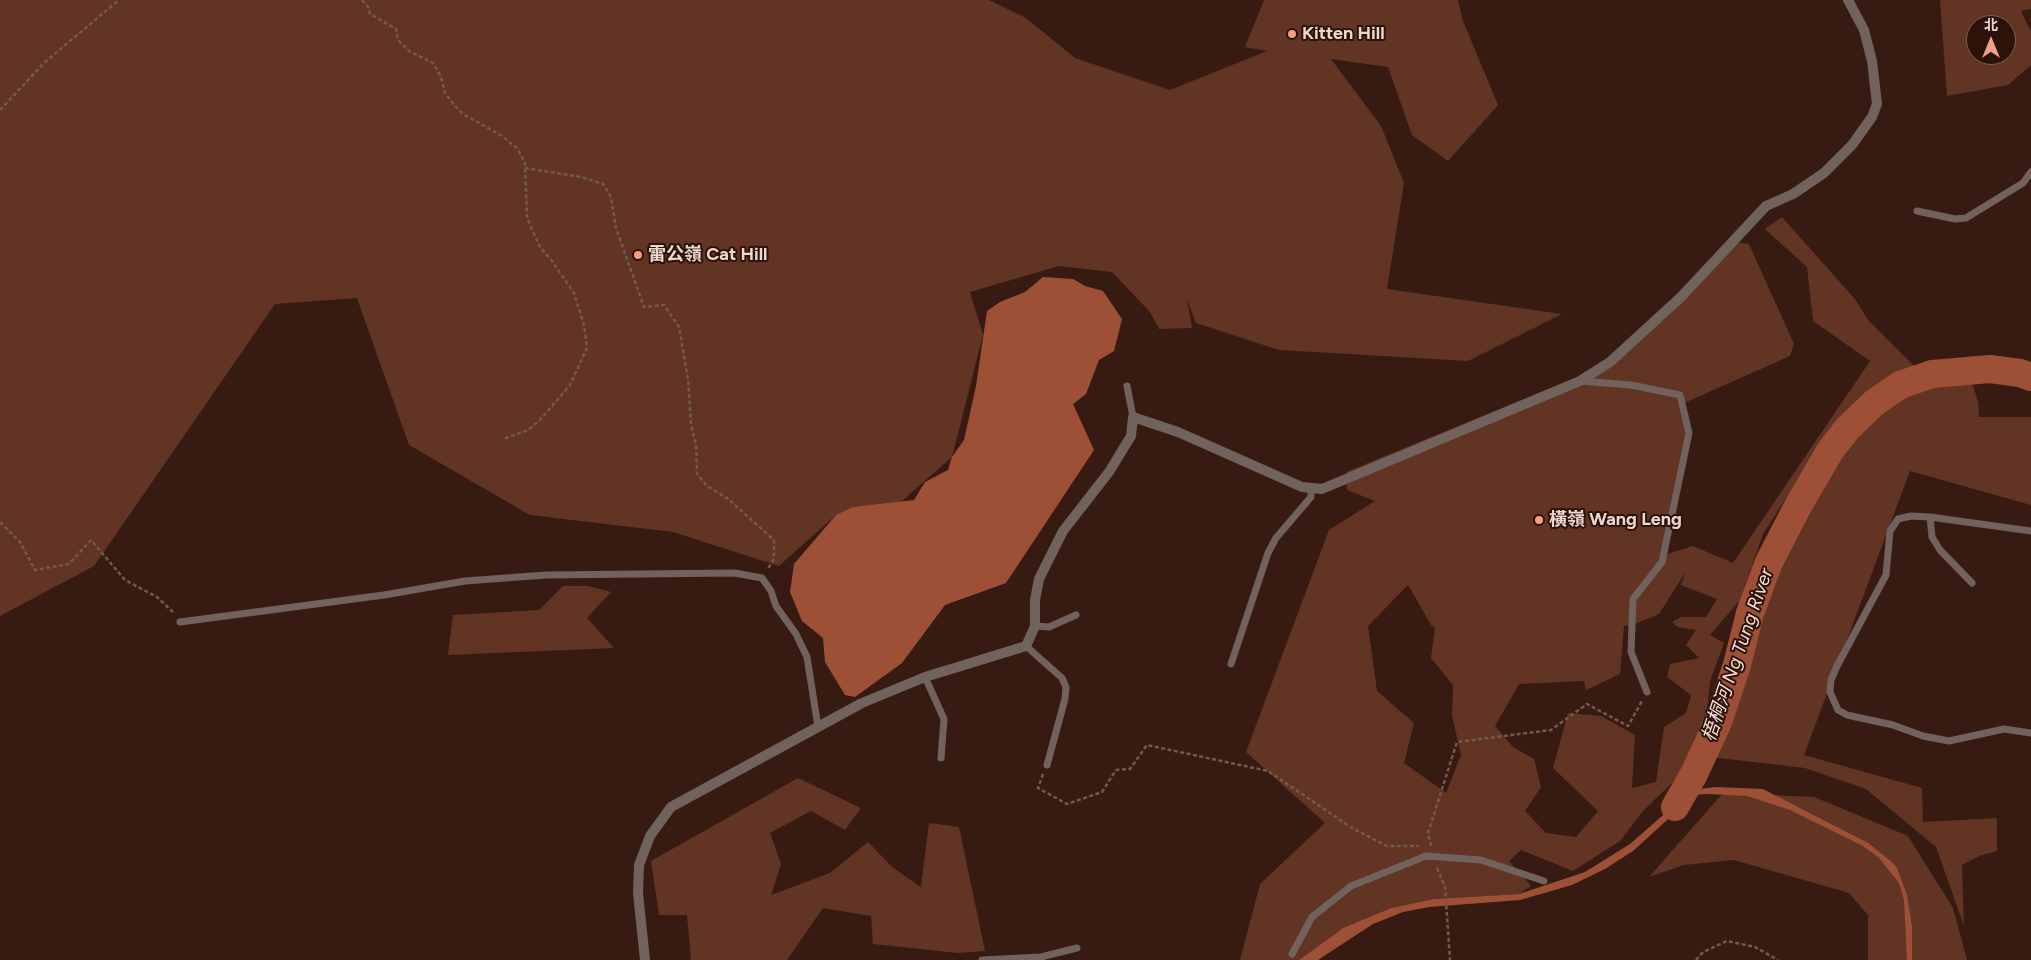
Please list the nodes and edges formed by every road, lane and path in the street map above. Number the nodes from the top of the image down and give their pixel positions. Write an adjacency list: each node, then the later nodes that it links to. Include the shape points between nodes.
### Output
1 (119, 0): 4 (path, via 50,58)
2 (362, 0): 5 (path, via 370,14 396,29 398,40 409,51 433,63 454,106 517,148)
3 (1848, 0): 8 (street, via 1864,30 1872,61 1877,104 1872,117 1852,145 1824,173 1766,206 1682,297 1610,362)
4 (0, 110)
5 (525, 168): 11 (path, via 527,218 540,247 574,293 584,324 587,348 570,385 540,420 528,430); 16 (path, via 582,177 603,184 611,197 616,228 644,307 664,305 679,327 688,379 697,474 707,486 727,498 774,540 774,559)
6 (2031, 172): 7 (lane, via 2023,183 1966,218 1955,219)
7 (1917, 211)
8 (1580, 381): 12 (street, via 1322,489); 24 (lane, via 1632,385 1680,395 1689,433 1662,562 1633,599 1632,652)
9 (1126, 386): 10 (lane)
10 (1133, 417): 12 (street, via 1178,432); 20 (street, via 1131,436 1109,472 1063,531 1039,579 1035,600)
11 (503, 439)
12 (1311, 490): 22 (lane, via 1311,497 1276,538 1268,553)
13 (1930, 517): 15 (lane); 17 (lane, via 1932,537 1940,550); 26 (lane, via 1898,519 1890,531 1886,575 1831,680 1833,701 1847,716 1949,741 2004,729)
14 (0, 522): 19 (path, via 20,542 35,570 69,564 91,540 125,580 157,597)
15 (2031, 532)
16 (762, 578): 19 (lane, via 734,573 546,575 466,581); 25 (lane, via 807,657)
17 (1972, 583)
18 (1076, 615): 20 (lane, via 1049,627)
19 (180, 622)
20 (1036, 626): 21 (street)
21 (1026, 646): 23 (street); 28 (lane, via 1062,678 1066,686)
22 (1230, 664)
23 (925, 677): 25 (street, via 862,703); 27 (lane, via 944,718)
24 (1647, 692): 28 (path, via 1628,726 1587,704 1551,730 1457,742 1428,833 1431,846 1387,846 1352,828 1268,771 1147,745 1130,769 1116,770 1102,792 1067,804 1038,788)
25 (818, 727): 33 (street, via 671,807 650,836 639,865 638,893)
26 (2031, 733)
27 (941, 758)
28 (1047, 765)
29 (1433, 856): 30 (lane, via 1481,860); 32 (lane, via 1351,886 1312,917); 35 (path, via 1445,887)
30 (1544, 881)
31 (1077, 948): 34 (lane, via 1041,957)
32 (1292, 954)
33 (645, 960)
34 (982, 960)
35 (1450, 960)
36 (1696, 960): 37 (path, via 1703,952 1727,941 1755,947)
37 (1778, 960)

